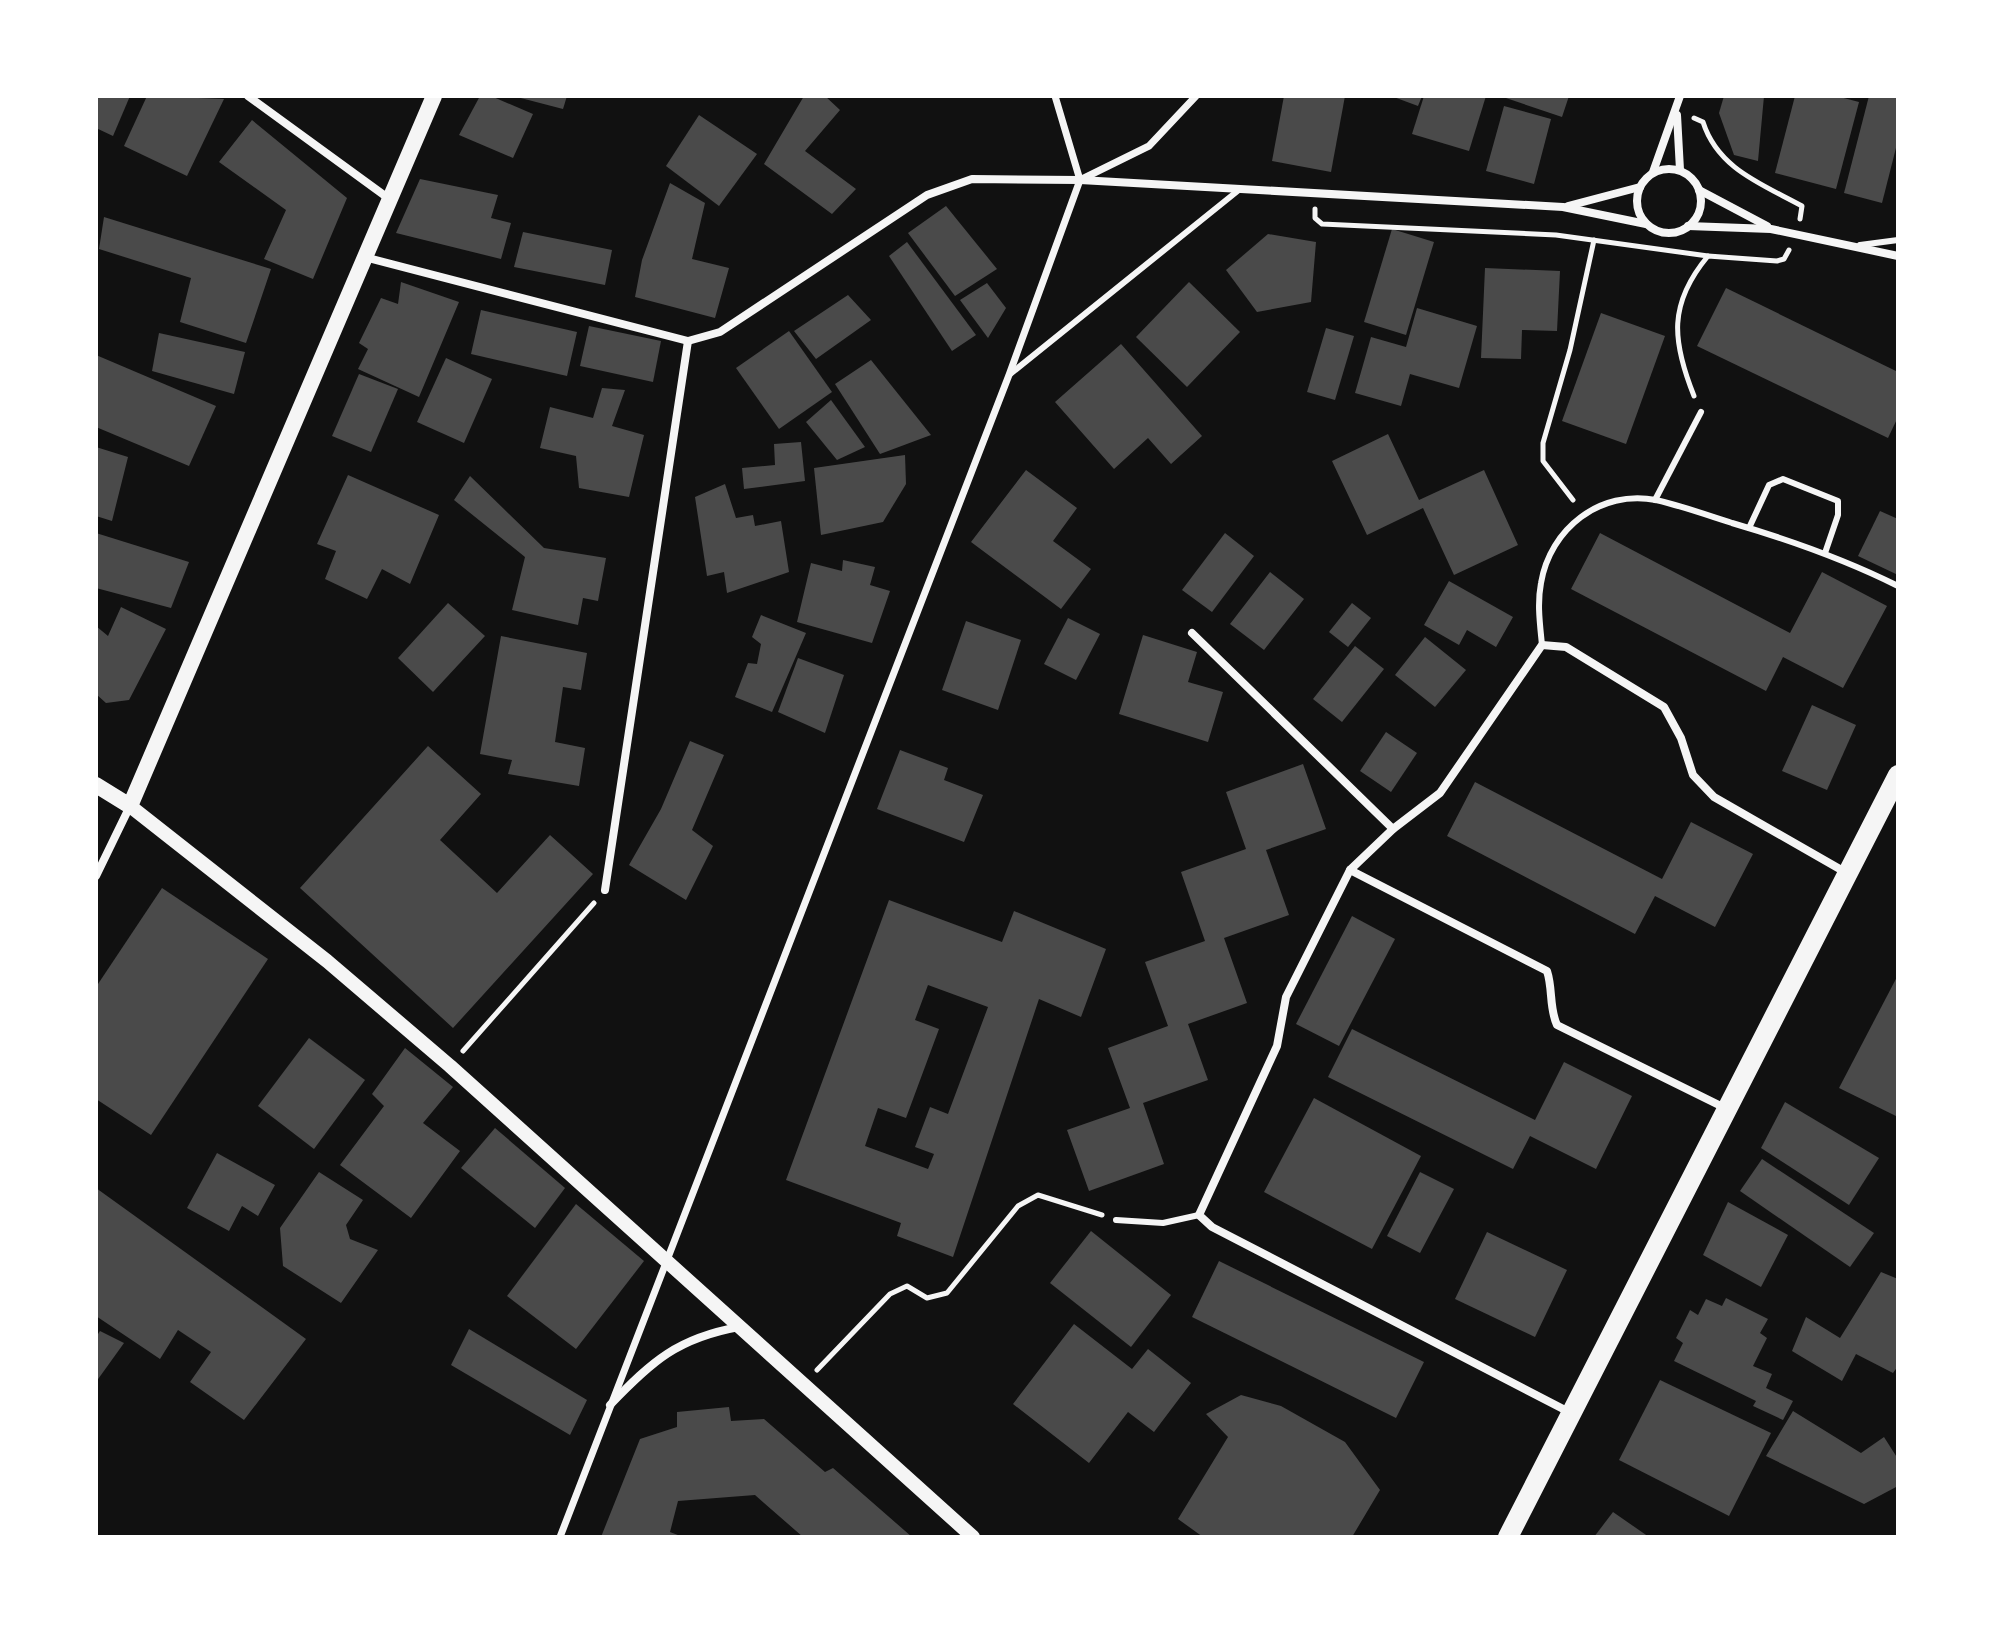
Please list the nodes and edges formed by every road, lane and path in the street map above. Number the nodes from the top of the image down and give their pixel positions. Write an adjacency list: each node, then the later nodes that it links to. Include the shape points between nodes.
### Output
1 (248, 96): 14 (street)
2 (434, 96): 14 (main road)
3 (1055, 96): 9 (street)
4 (1196, 96): 9 (street, via 1149,146)
5 (1680, 96): 6 (street)
6 (1677, 110): 7 (street); 8 (street)
7 (1680, 170): 8 (street); 12 (street)
8 (1653, 172): 10 (street)
9 (1080, 180): 11 (street); 25 (street, via 972,179 948,185 720,332); 26 (street)
10 (1640, 187): 15 (street); 16 (street, via 1637,206)
11 (1241, 188): 13 (street); 26 (lane)
12 (1699, 190): 17 (street, via 1699,210); 18 (street)
13 (1316, 192): 15 (street); 19 (path, via 1315,218 1322,224)
14 (388, 198): 24 (main road)
15 (1563, 207): 16 (street)
16 (1646, 224): 17 (street, via 1667,233)
17 (1688, 226): 18 (street)
18 (1771, 229): 21 (street)
19 (1594, 240): 22 (path); 29 (path, via 1543,443 1543,461 1552,477)
20 (1898, 240): 21 (lane)
21 (1856, 246): 23 (street)
22 (1708, 256)
23 (1898, 256)
24 (364, 257): 25 (street); 37 (main road)
25 (688, 341): 42 (street)
26 (1009, 375): 47 (street)
27 (1701, 412): 28 (lane)
28 (1655, 500): 29 (lane, via 1607,503); 30 (lane)
29 (1584, 513): 34 (lane, via 1551,552 1541,581)
30 (1749, 528): 31 (lane); 31 (lane, via 1769,485 1783,479 1838,501)
31 (1825, 553): 32 (lane)
32 (1898, 586)
33 (1192, 633): 38 (street)
34 (1542, 645): 38 (street, via 1440,793); 40 (street, via 1566,647 1664,707 1693,775 1714,797)
35 (1898, 775): 40 (main road)
36 (96, 785): 37 (main road)
37 (130, 806): 41 (street); 43 (street)
38 (1393, 829): 39 (street)
39 (1350, 870): 44 (street, via 1547,971 1557,1025); 45 (street, via 1286,997 1277,1046)
40 (1848, 874): 44 (main road)
41 (96, 876)
42 (605, 890): 43 (path)
43 (450, 1066): 47 (street)
44 (1725, 1108): 51 (main road)
45 (1199, 1215): 46 (lane, via 1163,1223); 51 (street, via 1212,1227)
46 (1116, 1220): 49 (path, via 1038,1195 1018,1206 947,1293 927,1298 907,1286 890,1294)
47 (665, 1263): 48 (street); 50 (street)
48 (739, 1327): 50 (street, via 685,1341 662,1355); 53 (street)
49 (813, 1374)
50 (610, 1405): 52 (street)
51 (1569, 1412): 54 (main road)
52 (560, 1537)
53 (973, 1537)
54 (1508, 1537)

